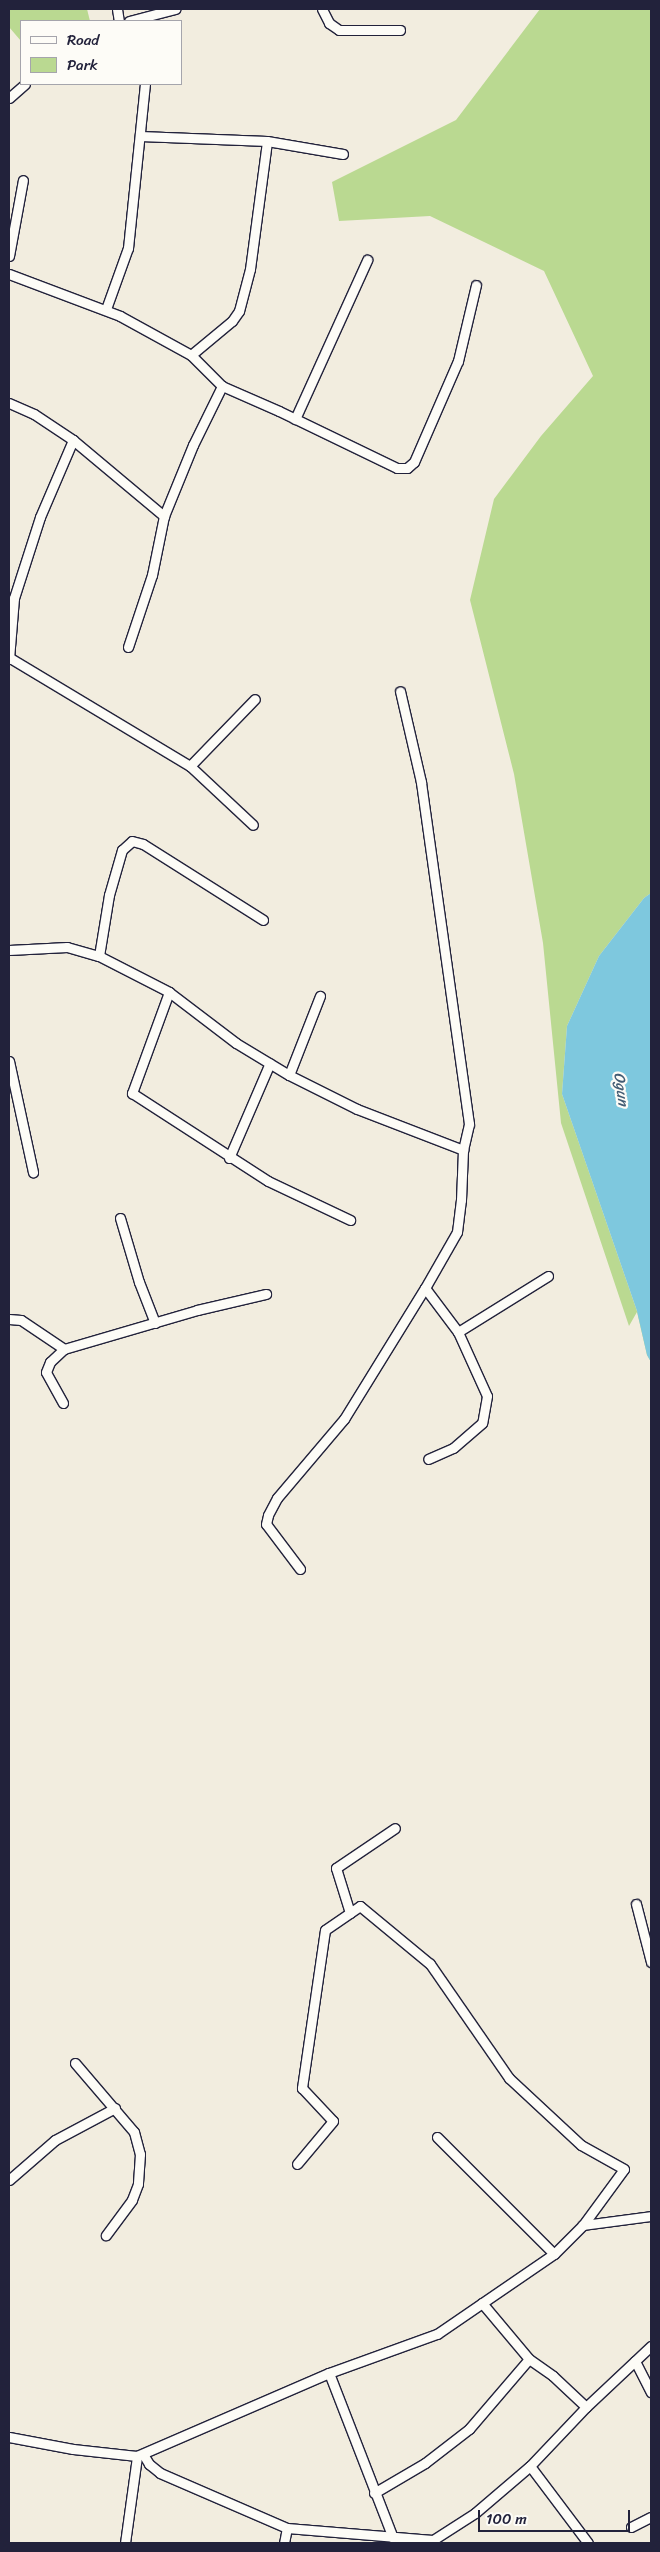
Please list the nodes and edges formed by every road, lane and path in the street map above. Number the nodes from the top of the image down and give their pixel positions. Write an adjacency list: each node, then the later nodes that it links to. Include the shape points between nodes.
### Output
1 (175, 9): 3 (street)
2 (322, 9): 4 (street, via 329,23 339,30)
3 (134, 20)
4 (400, 30)
5 (23, 85): 7 (street)
6 (145, 85): 8 (street)
7 (9, 98)
8 (140, 136): 9 (street); 16 (street, via 126,257)
9 (267, 141): 10 (street); 17 (street, via 250,269 239,311 232,321)
10 (343, 154)
11 (23, 180): 12 (street)
12 (9, 256)
13 (367, 260): 20 (street)
14 (9, 274): 16 (street)
15 (476, 286): 20 (street, via 458,361 414,462 407,468 397,468)
16 (106, 310): 17 (street)
17 (191, 355): 18 (street)
18 (222, 386): 20 (street); 22 (street)
19 (9, 403): 21 (street, via 34,414)
20 (295, 420)
21 (73, 440): 22 (street); 23 (street)
22 (164, 516): 24 (street, via 152,575)
23 (11, 598): 25 (street)
24 (128, 647)
25 (9, 658): 28 (street)
26 (400, 690): 38 (street, via 421,782 469,1124)
27 (255, 699): 28 (street)
28 (190, 766): 29 (street)
29 (253, 825)
30 (263, 920): 32 (street, via 143,844 132,841 122,850 109,895)
31 (9, 950): 32 (street, via 56,947)
32 (99, 956): 33 (street)
33 (169, 992): 36 (street, via 236,1043); 39 (street, via 132,1093)
34 (320, 996): 37 (street)
35 (9, 1061): 40 (street)
36 (270, 1063): 37 (street); 39 (street)
37 (290, 1075): 38 (street, via 357,1109)
38 (464, 1150): 44 (street, via 457,1232)
39 (229, 1158): 42 (street, via 268,1181)
40 (33, 1172)
41 (120, 1218): 47 (street)
42 (350, 1220)
43 (548, 1276): 48 (street)
44 (425, 1288): 48 (street); 52 (street, via 344,1419 277,1498 268,1515 266,1524)
45 (266, 1294): 47 (street)
46 (9, 1319): 49 (street, via 21,1320)
47 (155, 1323): 49 (street)
48 (458, 1332): 51 (street, via 487,1396 486,1408 482,1423 453,1448)
49 (64, 1349): 50 (street, via 46,1368)
50 (63, 1403)
51 (428, 1459)
52 (300, 1569)
53 (394, 1828): 55 (street, via 336,1868)
54 (636, 1904): 56 (street)
55 (350, 1913): 60 (street, via 326,1930 302,2088 333,2121); 63 (street, via 360,1906 430,1964 509,2078 581,2145 624,2169)
56 (651, 1962)
57 (75, 2063): 58 (street)
58 (115, 2108): 61 (street, via 55,2140); 64 (street, via 134,2132 141,2167 132,2200)
59 (437, 2137): 65 (street)
60 (297, 2164)
61 (9, 2180)
62 (651, 2216): 63 (street)
63 (583, 2225): 65 (street)
64 (106, 2235)
65 (554, 2254): 66 (street)
66 (482, 2303): 68 (street); 70 (street, via 437,2334)
67 (651, 2346): 69 (street)
68 (529, 2359): 72 (street); 76 (street, via 469,2429 425,2463)
69 (635, 2361): 71 (street); 72 (street)
70 (329, 2373): 74 (street); 76 (street)
71 (651, 2392)
72 (586, 2407): 75 (street)
73 (9, 2437): 74 (street, via 73,2449)
74 (140, 2455): 79 (street, via 160,2473); 82 (street)
75 (530, 2466): 81 (street, via 475,2513); 84 (street)
76 (374, 2493): 80 (street)
77 (651, 2517): 78 (street)
78 (631, 2527)
79 (287, 2528): 80 (street); 83 (street)
80 (393, 2538): 81 (street)
81 (434, 2542)
82 (125, 2543)
83 (284, 2543)
84 (588, 2543)

